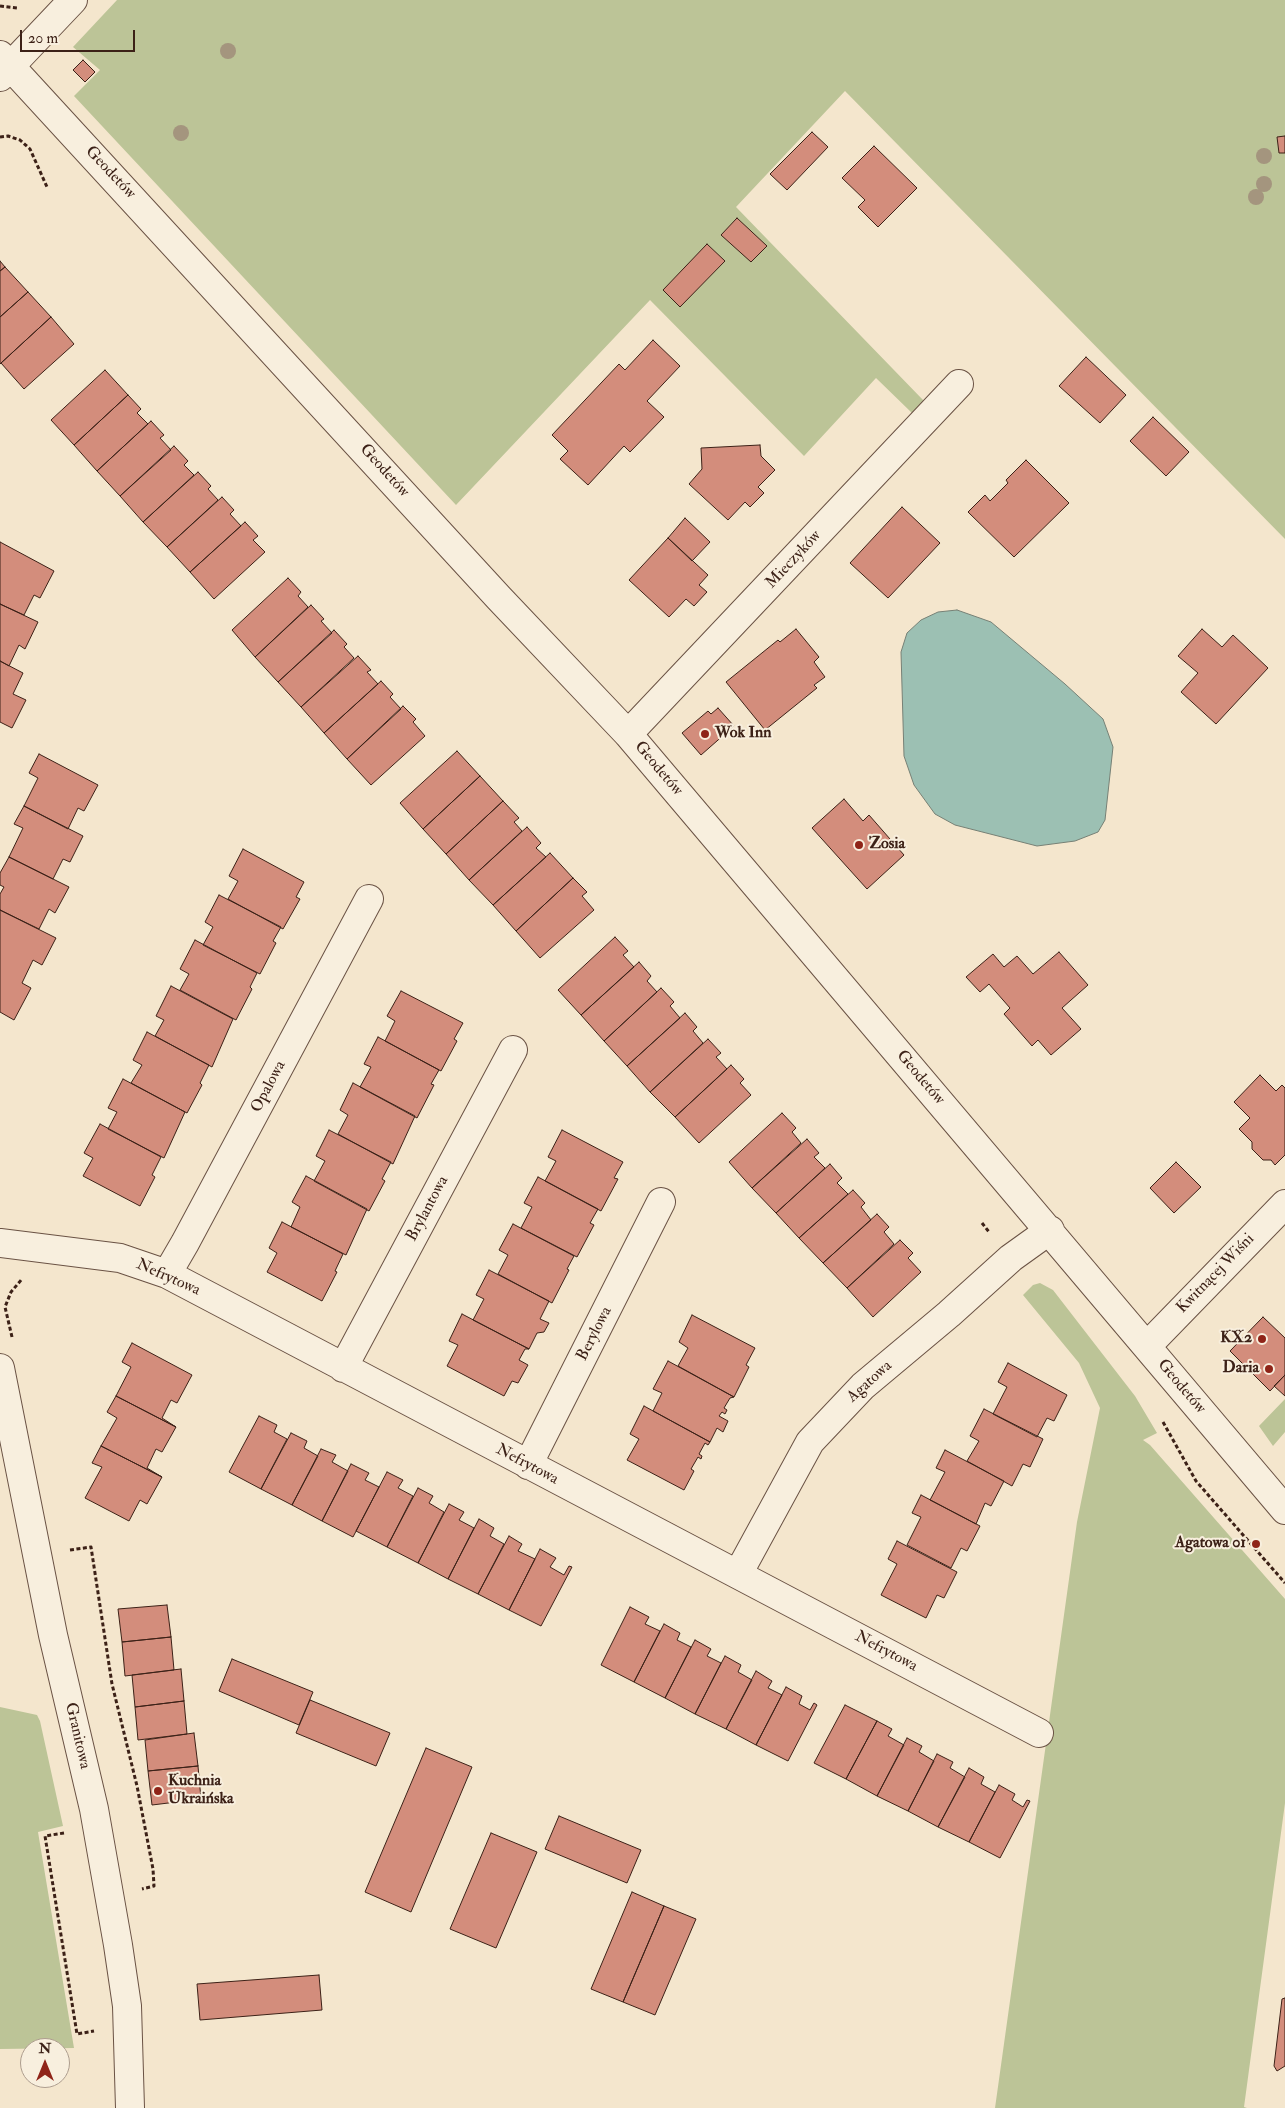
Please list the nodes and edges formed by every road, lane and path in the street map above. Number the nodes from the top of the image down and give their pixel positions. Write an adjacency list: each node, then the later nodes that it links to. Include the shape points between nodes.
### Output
1 (73, 0): 2 (street)
2 (4, 66): 6 (street, Geodetów)
3 (0, 137): 4 (path, via 20,140 30,149)
4 (47, 187)
5 (959, 384): 6 (street, Mieczyków)
6 (628, 734): 11 (street, Geodetów)
7 (368, 899): 13 (street, Opalowa)
8 (513, 1050): 17 (street, Brylantowa)
9 (661, 1202): 19 (street, Berylowa)
10 (1285, 1204): 15 (street, Kwitnącej Wiśni)
11 (1050, 1230): 15 (street, Geodetów); 22 (street, Agatowa, via 1011,1258 863,1386 810,1442)
12 (0, 1243): 13 (street, Nefrytowa, via 120,1258)
13 (167, 1274): 17 (street, Nefrytowa)
14 (30, 1276): 16 (path, via 10,1292 5,1307)
15 (1147, 1346): 20 (street, Geodetów)
16 (7, 1357): 28 (street, Granitowa, via 53,1635 94,1809 118,1945 127,2006)
17 (343, 1368): 19 (street, Nefrytowa)
18 (1159, 1415): 23 (path, via 1196,1481)
19 (528, 1465): 22 (street, Nefrytowa)
20 (1285, 1510)
21 (67, 1550): 26 (path, via 91,1547 112,1684 153,1869 154,1886)
22 (738, 1574): 24 (street, Nefrytowa)
23 (1285, 1583)
24 (1039, 1733)
25 (70, 1831): 27 (path, via 46,1836 77,2034)
26 (133, 1890)
27 (95, 2031)
28 (130, 2108)

